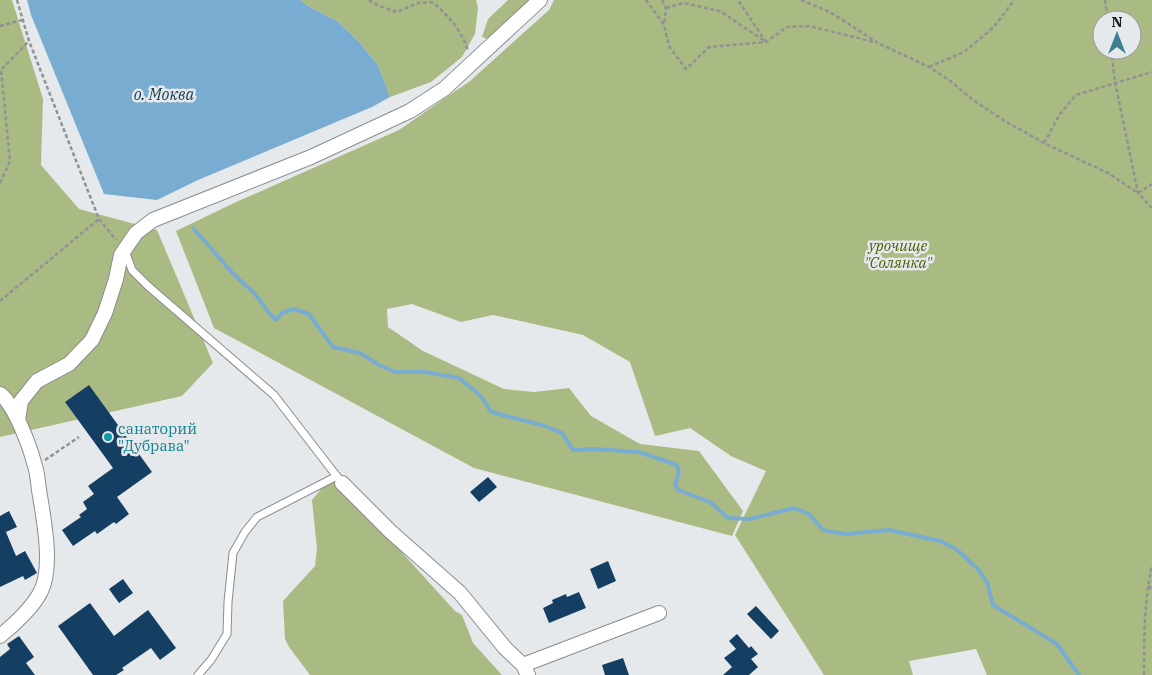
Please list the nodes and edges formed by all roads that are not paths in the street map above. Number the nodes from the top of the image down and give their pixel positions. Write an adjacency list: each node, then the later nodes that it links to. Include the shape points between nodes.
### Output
1 (540, 0): 2 (street, via 444,89 410,111 311,157 153,220 136,233)
2 (124, 251): 4 (street, via 105,313 92,340 69,364 37,381 21,401); 5 (lane, via 132,270 148,286 274,395)
3 (0, 394): 4 (street)
4 (18, 420): 7 (street, via 35,466 45,532 46,574 41,591 26,612)
5 (340, 479): 8 (street, via 392,532 460,593); 9 (lane, via 257,517 245,532 233,553 227,634)
6 (659, 613): 8 (street)
7 (0, 636)
8 (525, 670)
9 (198, 675)

